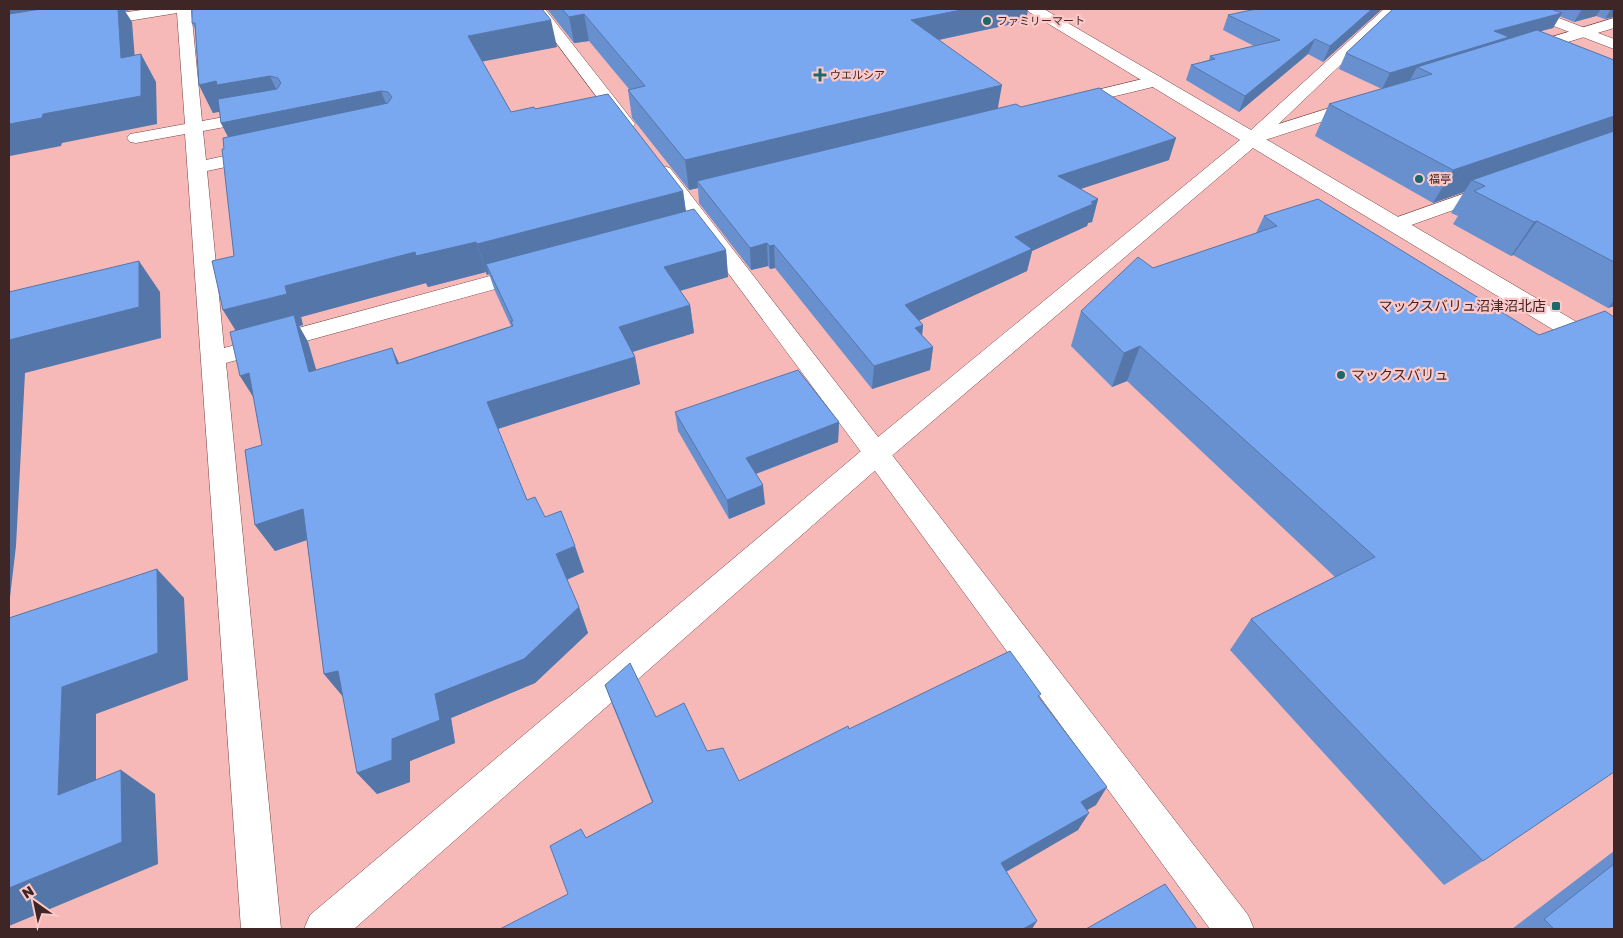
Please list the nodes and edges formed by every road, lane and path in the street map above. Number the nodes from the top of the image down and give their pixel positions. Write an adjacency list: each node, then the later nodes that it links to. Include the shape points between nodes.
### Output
1 (176, 9): 8 (street)
2 (184, 9): 16 (street)
3 (538, 9): 28 (street, via 644,147 692,196 693,228)
4 (1034, 9): 12 (street)
5 (1392, 9): 18 (street)
6 (1522, 9): 9 (street)
7 (1614, 23): 9 (street)
8 (78, 24)
9 (1583, 32): 10 (street); 11 (street)
10 (1614, 44)
11 (1510, 55)
12 (1156, 81): 14 (street); 18 (street)
13 (1380, 96): 18 (street)
14 (1049, 107)
15 (274, 112): 16 (street)
16 (193, 129): 17 (street); 20 (street)
17 (136, 138)
18 (1253, 138): 22 (street); 28 (street)
19 (275, 151): 20 (street)
20 (196, 168): 27 (street)
21 (1514, 182): 22 (street)
22 (1396, 224): 25 (street)
23 (549, 267): 27 (street)
24 (1598, 321): 25 (street)
25 (1575, 331): 26 (street)
26 (1614, 355)
27 (212, 359): 29 (street)
28 (877, 453): 30 (street); 31 (street)
29 (261, 929)
30 (324, 929)
31 (1234, 929)

